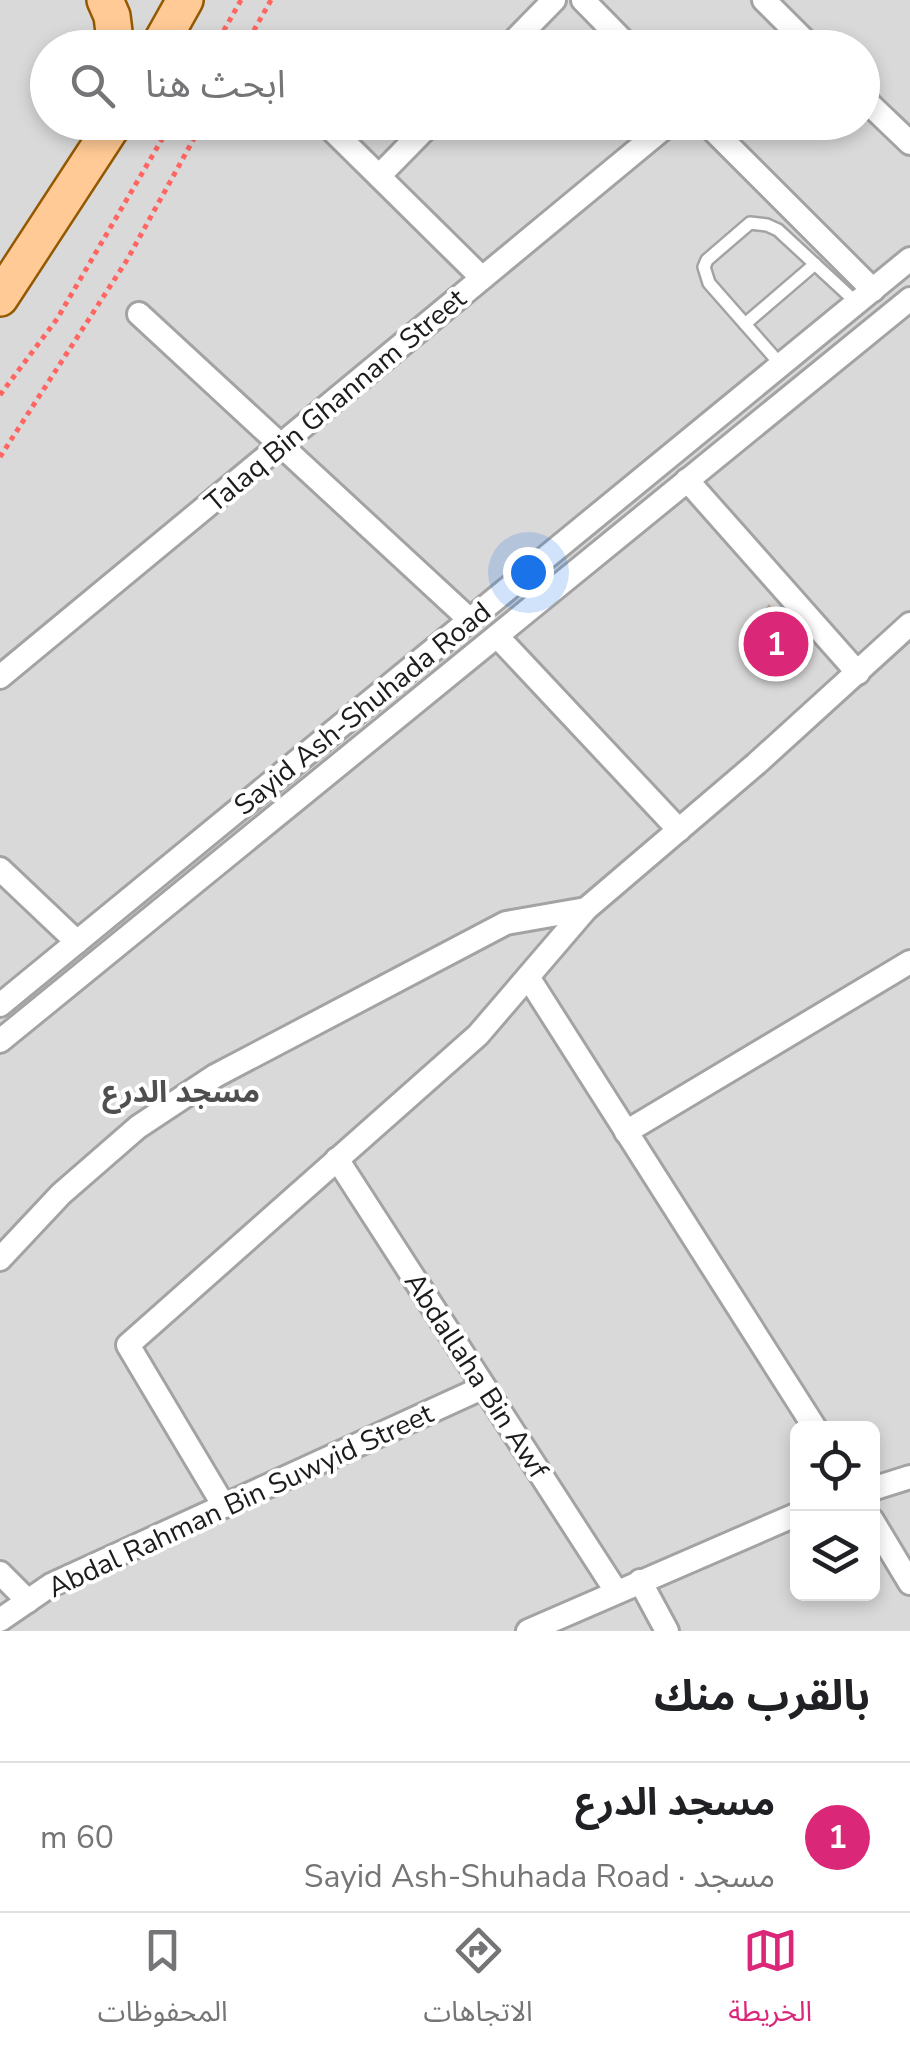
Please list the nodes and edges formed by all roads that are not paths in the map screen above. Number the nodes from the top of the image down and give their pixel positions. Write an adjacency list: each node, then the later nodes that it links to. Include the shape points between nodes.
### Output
1 (105, 0): 6 (main road)
2 (185, 0): 7 (main road)
3 (554, 0): 8 (street)
4 (583, 0): 9 (street)
5 (764, 0): 10 (street)
6 (114, 30)
7 (168, 30)
8 (525, 30)
9 (612, 30)
10 (794, 30)
11 (880, 114): 18 (street)
12 (88, 140): 20 (main road)
13 (104, 140): 20 (main road)
14 (342, 140): 19 (street)
15 (414, 140): 19 (street)
16 (649, 140): 23 (street, Talaq Bin Ghannam Street)
17 (722, 140): 24 (street)
18 (910, 143)
19 (379, 176): 23 (street)
20 (38, 244): 25 (main road)
21 (910, 259): 24 (street, Sayid Ash-Shuhada Road)
22 (815, 264): 24 (lane); 28 (lane); 28 (lane, via 778,230 750,223 704,267 708,283)
23 (482, 278): 30 (street, Talaq Bin Ghannam Street)
24 (865, 296): 29 (street, Sayid Ash-Shuhada Road)
25 (0, 298)
26 (910, 299): 31 (street, Sayid Ash-Shuhada Road)
27 (139, 314): 30 (street)
28 (745, 324): 29 (lane)
29 (781, 365): 32 (street, Sayid Ash-Shuhada Road)
30 (280, 445): 32 (street); 36 (street, Talaq Bin Ghannam Street)
31 (687, 480): 34 (street, Sayid Ash-Shuhada Road); 35 (street)
32 (470, 620): 40 (street, Sayid Ash-Shuhada Road)
33 (910, 624): 35 (street)
34 (497, 636): 37 (street); 44 (street, Sayid Ash-Shuhada Road)
35 (858, 673): 37 (street)
36 (0, 676)
37 (679, 830): 39 (street)
38 (0, 869): 40 (street)
39 (586, 909): 42 (street); 47 (street, via 506,922 215,1076 138,1127)
40 (77, 942): 43 (street, Sayid Ash-Shuhada Road)
41 (910, 962): 45 (street)
42 (528, 977): 45 (street); 46 (street, via 478,1035)
43 (0, 1005)
44 (0, 1041)
45 (626, 1132): 49 (street)
46 (337, 1160): 48 (street, Abdallaha Bin Awf); 52 (street, via 128,1346)
47 (0, 1260)
48 (484, 1386): 52 (street, Abdal Rahman Bin Suwyid Street); 58 (street, Abdallaha Bin Awf)
49 (811, 1421)
50 (910, 1477): 51 (street)
51 (880, 1486)
52 (224, 1506): 59 (street, Abdal Rahman Bin Suwyid Street)
53 (790, 1517): 56 (street)
54 (880, 1533): 57 (street)
55 (0, 1573): 59 (street)
56 (640, 1581): 58 (street); 62 (street)
57 (910, 1583)
58 (616, 1591): 61 (street)
59 (28, 1601): 60 (street, Abdal Rahman Bin Suwyid Street)
60 (0, 1620)
61 (528, 1631)
62 (667, 1631)

